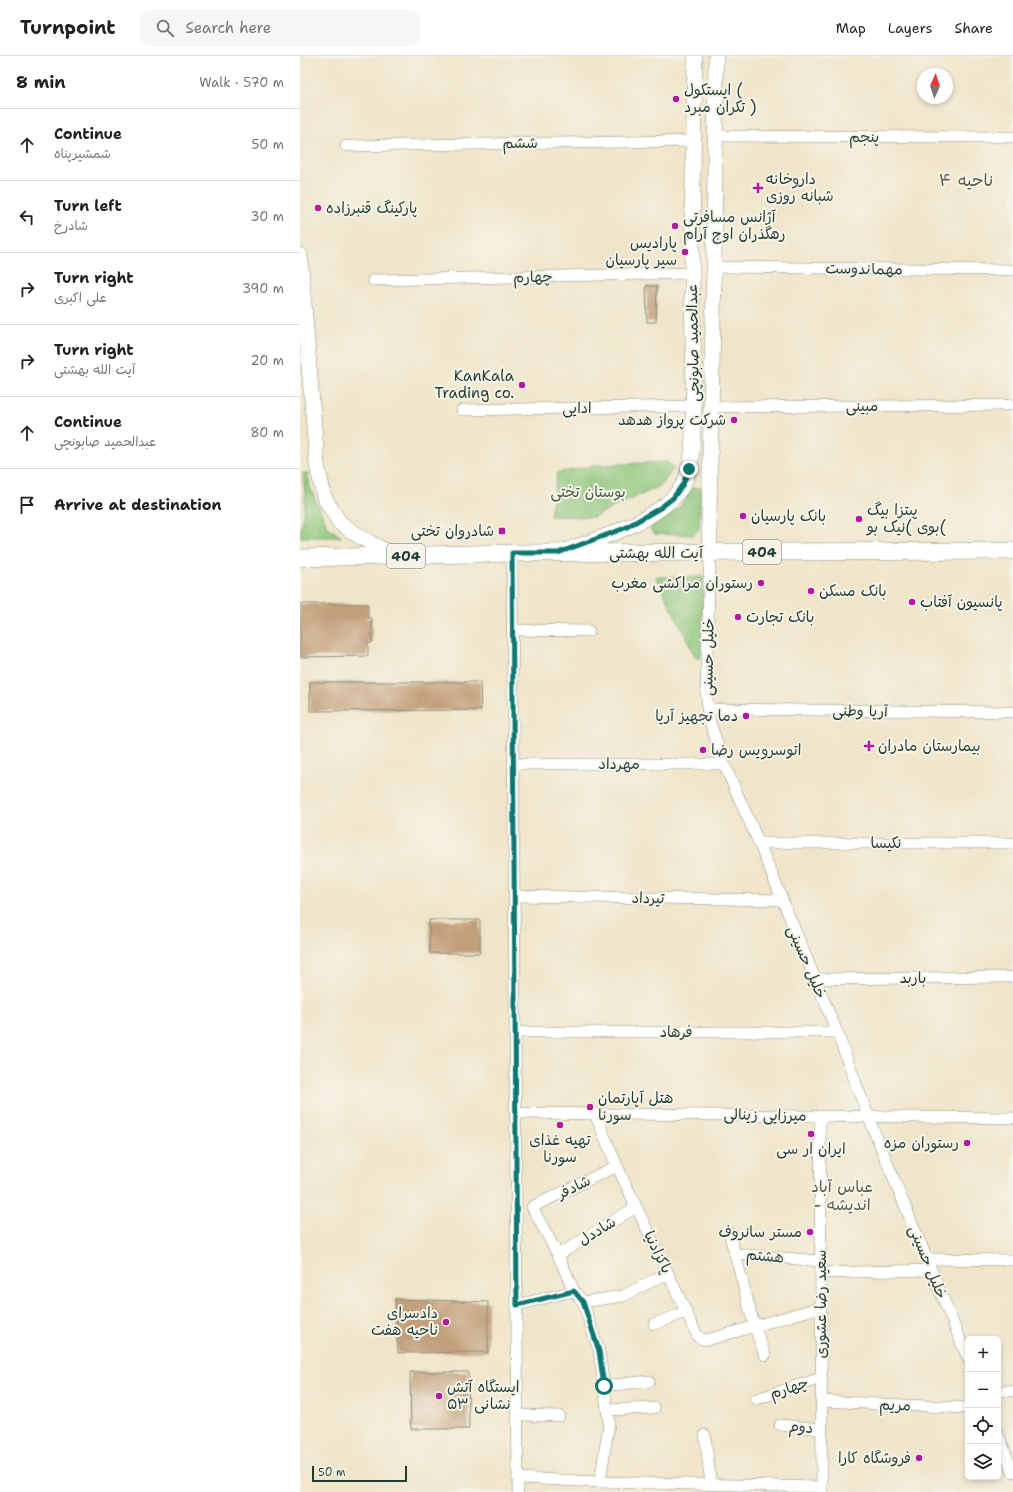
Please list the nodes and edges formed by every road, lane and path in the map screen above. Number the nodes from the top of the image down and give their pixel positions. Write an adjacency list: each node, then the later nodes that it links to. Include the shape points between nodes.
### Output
1 (695, 56): 5 (main road, عبدالحمید صابونچی)
2 (716, 56): 3 (main road, عبدالحمید صابونچی)
3 (715, 136): 4 (street, پنجم); 8 (main road, عبدالحمید صابونچی)
4 (1013, 137)
5 (694, 141): 6 (street, ششم); 10 (main road, عبدالحمید صابونچی)
6 (346, 146)
7 (300, 254): 20 (main road, via 317,464 324,497 340,523)
8 (714, 267): 9 (street, مهماندوست); 14 (main road, عبدالحمید صابونچی)
9 (1013, 270)
10 (692, 273): 11 (street, چهارم); 13 (main road, عبدالحمید صابونچی)
11 (374, 280)
12 (1013, 405): 14 (street, مبینی)
13 (693, 406): 14 (main road); 15 (street, ادایی); 19 (main road, عبدالحمید صابونچی, via 689,469 673,498 636,522)
14 (711, 407): 17 (main road, عبدالحمید صابونچی)
15 (462, 410)
16 (1013, 551): 17 (main road, آیت الله بهشتی / 404)
17 (710, 552): 19 (main road, آیت الله بهشتی / 404); 24 (street, خلیل حسینی)
18 (512, 553): 19 (main road, آیت الله بهشتی / 404); 20 (main road, آیت الله بهشتی / 404); 22 (street)
19 (558, 553)
20 (396, 557): 21 (main road, آیت الله بهشتی / 404)
21 (300, 558)
22 (512, 630): 23 (street); 26 (street)
23 (588, 631)
24 (707, 709): 25 (street, آریا وطنی); 27 (street, خلیل حسینی)
25 (1013, 712)
26 (513, 764): 27 (street, مهرداد); 30 (street)
27 (724, 764): 28 (street, خلیل حسینی)
28 (759, 843): 29 (street, نکیسا); 31 (street, خلیل حسینی)
29 (1013, 844)
30 (514, 896): 31 (street, تیرداد); 34 (street)
31 (781, 900): 33 (street, خلیل حسینی)
32 (1013, 977): 33 (street, باربد)
33 (814, 979): 35 (street, خلیل حسینی)
34 (515, 1032): 35 (street, فرهاد); 36 (street)
35 (837, 1032): 39 (street, خلیل حسینی)
36 (516, 1113): 37 (street, میرزایی زینالی); 54 (street)
37 (595, 1114): 38 (street, میرزایی زینالی); 41 (street, پاکزادنیا)
38 (820, 1116): 39 (street, میرزایی زینالی); 48 (street, سعید رضا عشوری)
39 (868, 1116): 40 (street, میرزایی زینالی); 46 (street, خلیل حسینی)
40 (1013, 1118)
41 (617, 1166): 42 (street, پاکزادنیا); 44 (street, شادفر, via 532,1207)
42 (636, 1207): 44 (street, شاددل); 50 (street, پاکزادنیا)
43 (728, 1233): 45 (street)
44 (558, 1254): 52 (street)
45 (735, 1254): 48 (street, هشتم); 58 (street, هشتم)
46 (926, 1259): 47 (street); 49 (street, خلیل حسینی)
47 (1013, 1260)
48 (821, 1261): 51 (street, سعید رضا عشوری)
49 (931, 1270): 51 (street); 59 (street, خلیل حسینی)
50 (668, 1273): 53 (street, via 623,1296); 56 (street, پاکزادنیا)
51 (821, 1273): 55 (street, سعید رضا عشوری)
52 (574, 1291): 53 (street); 54 (street)
53 (583, 1302): 63 (street, via 599,1351)
54 (517, 1305): 71 (street)
55 (821, 1307): 58 (street); 61 (street, سعید رضا عشوری)
56 (686, 1312): 57 (street); 58 (street, پاکزادنیا, via 698,1337 706,1340)
57 (654, 1324)
58 (754, 1325): 60 (street, هشتم)
59 (965, 1352)
60 (765, 1356)
61 (821, 1378): 66 (street, چهارم); 67 (street, سعید رضا عشوری)
62 (649, 1381): 63 (street)
63 (604, 1386): 70 (street)
64 (1001, 1391): 65 (street)
65 (1013, 1391)
66 (757, 1399)
67 (822, 1401): 69 (street, مریم); 74 (street, سعید رضا عشوری)
68 (654, 1408): 70 (street)
69 (965, 1408)
70 (607, 1410): 79 (street, via 609,1423)
71 (517, 1415): 72 (street); 78 (street)
72 (559, 1416)
73 (780, 1425): 74 (street, دوم)
74 (822, 1429): 81 (street, سعید رضا عشوری)
75 (705, 1435): 80 (street)
76 (1001, 1442): 77 (street)
77 (1013, 1472)
78 (518, 1478): 79 (street); 82 (street)
79 (600, 1482): 80 (street)
80 (711, 1485): 81 (street)
81 (822, 1489)
82 (518, 1492)

